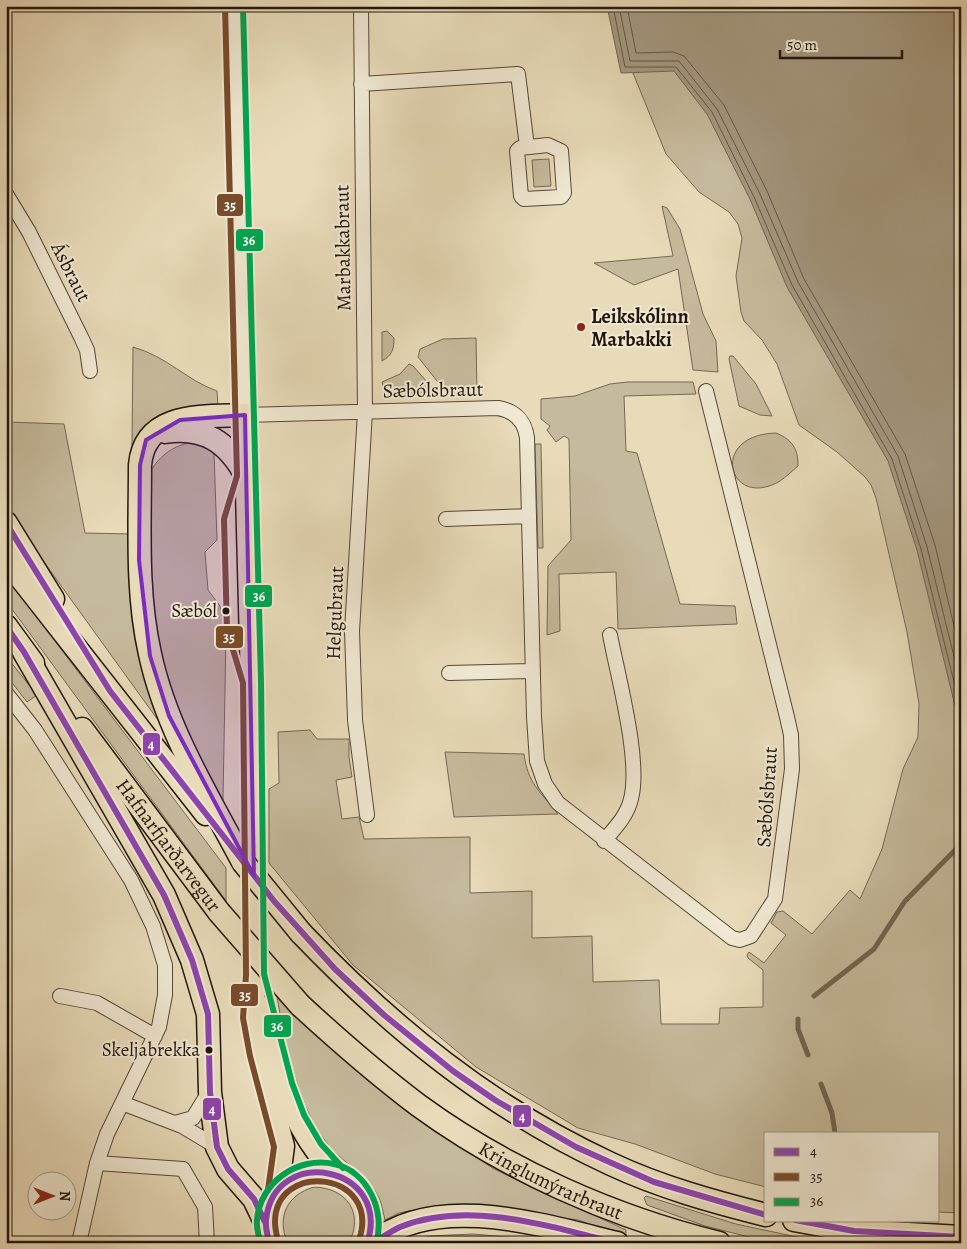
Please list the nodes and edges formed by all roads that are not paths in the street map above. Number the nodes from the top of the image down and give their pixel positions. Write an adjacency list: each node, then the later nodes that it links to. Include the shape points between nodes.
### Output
1 (234, 6): 9 (street)
2 (361, 6): 3 (street, Marbakkabraut)
3 (361, 84): 4 (street, via 518,74); 8 (street, Marbakkabraut)
4 (527, 147): 4 (street, via 517,151 521,196 524,199 561,197 564,186 561,152 548,145)
5 (6, 194): 6 (street, Ásbraut, via 29,232 81,337)
6 (90, 371)
7 (706, 391): 25 (street, Sæbólsbraut, via 791,735 791,778 775,899 751,936 736,940)
8 (365, 412): 9 (street, Sæbólsbraut); 12 (street, Sæbólsbraut, via 498,408 511,412 521,420 527,432); 23 (street, Helgubraut, via 352,631 355,720)
9 (245, 414): 10 (main road, via 180,420); 11 (main road)
10 (152, 434): 11 (main road, via 187,432 220,442 236,456); 24 (main road, via 141,451 140,465 139,560 144,625 159,688 182,747)
11 (246, 477): 26 (main road)
12 (529, 516): 13 (street); 19 (street, Sæbólsbraut)
13 (446, 519)
14 (6, 523): 21 (main road)
15 (6, 559): 21 (main road)
16 (6, 626): 18 (main road, Hafnarfjarðarvegur)
17 (610, 635): 25 (street, via 633,757 633,790 623,818)
18 (24, 652): 29 (main road, via 164,895 192,960 208,1014); 31 (main road, Hafnarfjarðarvegur, bridge, via 219,912 300,1005)
19 (533, 670): 20 (street); 25 (street, Sæbólsbraut, via 537,755 545,784 566,812)
20 (449, 673)
21 (110, 691): 24 (main road)
22 (6, 693): 28 (street, via 35,730 94,819 131,880 153,926 165,965 165,995)
23 (367, 815)
24 (226, 834): 37 (main road, Kringlumýrarbraut, bridge, via 243,862 301,933 384,1015 453,1071 495,1100 576,1147 654,1182)
25 (604, 840)
26 (255, 975): 35 (main road, via 284,1086 296,1119 314,1149); 36 (main road, via 252,1017 258,1054 283,1146)
27 (60, 996): 28 (street, via 97,1003)
28 (155, 1036): 30 (street)
29 (210, 1092): 32 (street, via 193,1118); 33 (main road)
30 (122, 1104): 32 (street); 34 (street)
31 (419, 1106): 46 (main road, Kringlumýrarbraut, via 490,1151 576,1194 643,1221)
32 (175, 1123): 33 (street)
33 (217, 1147): 39 (main road, via 228,1169 254,1199)
34 (97, 1163): 41 (street); 42 (street, via 183,1169 205,1207)
35 (336, 1174): 36 (main road, via 308,1172 290,1178); 43 (main road, via 353,1184 366,1201 371,1221)
36 (276, 1191): 39 (main road, via 267,1209)
37 (764, 1214)
38 (805, 1222): 40 (main road, via 854,1231)
39 (267, 1232)
40 (961, 1237)
41 (79, 1243)
42 (207, 1243)
43 (368, 1243)
44 (374, 1243): 45 (main road, via 405,1225 456,1216 503,1219)
45 (617, 1243)
46 (719, 1243)

